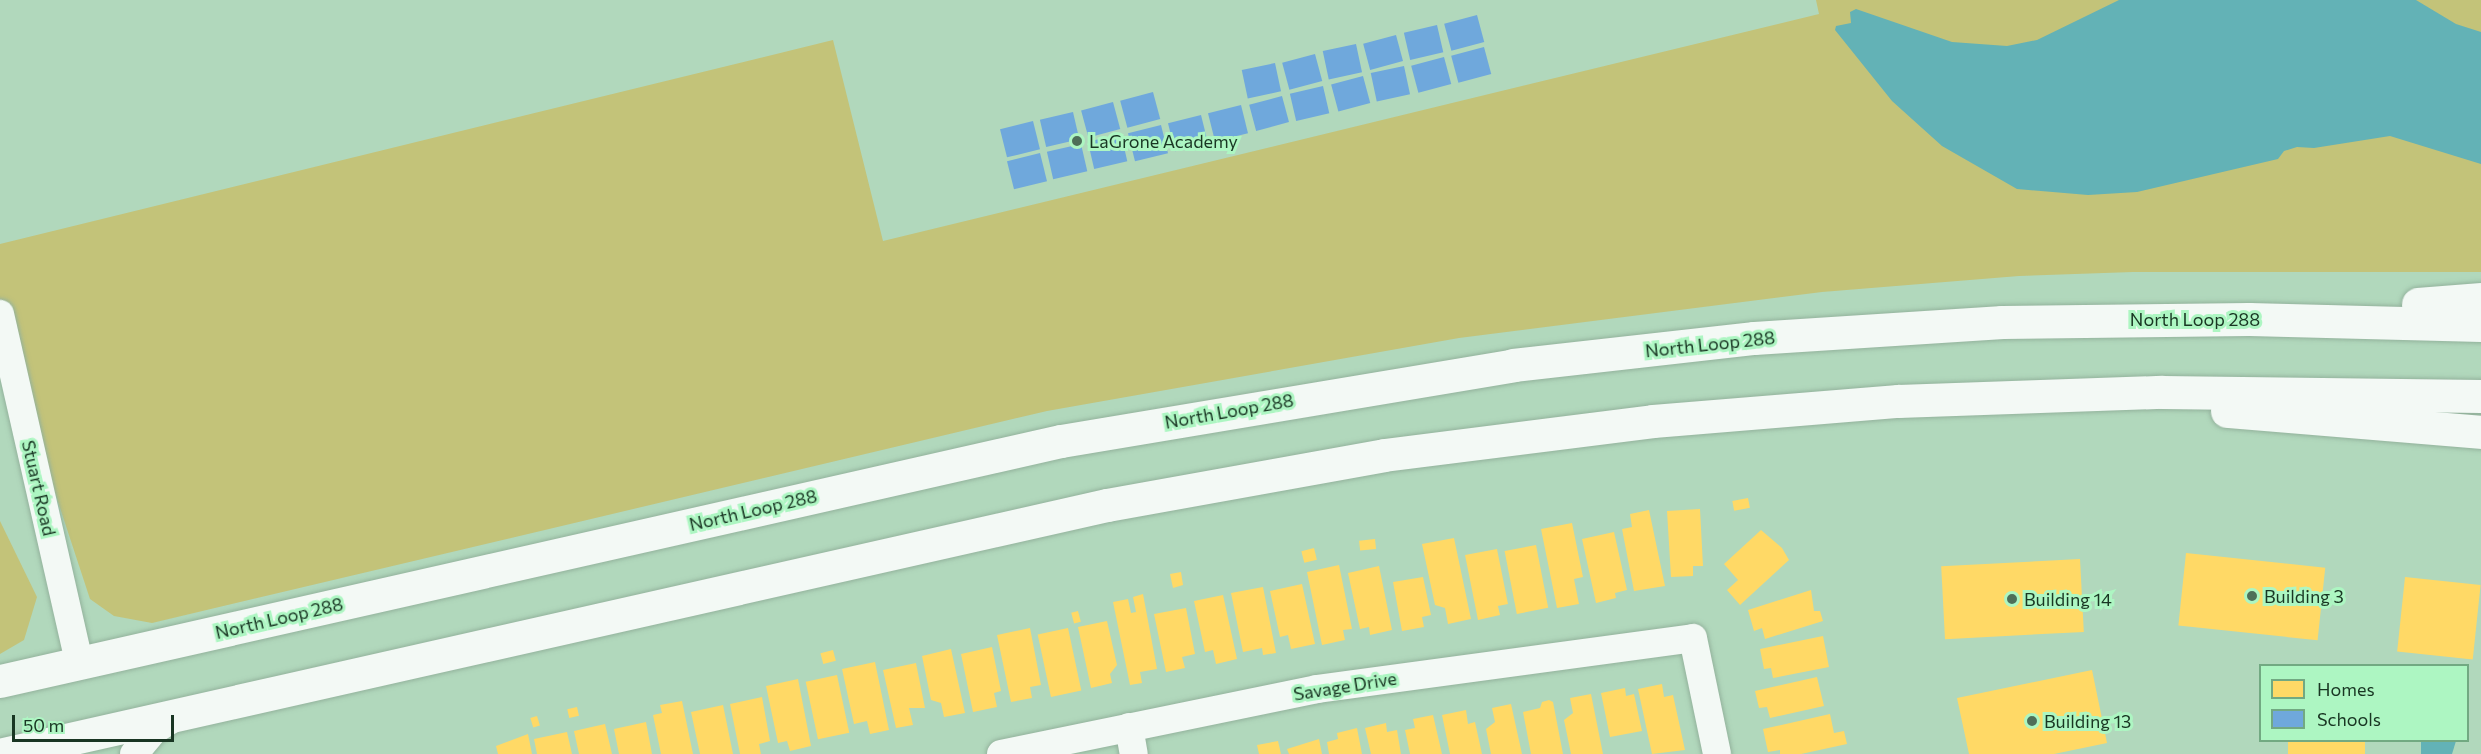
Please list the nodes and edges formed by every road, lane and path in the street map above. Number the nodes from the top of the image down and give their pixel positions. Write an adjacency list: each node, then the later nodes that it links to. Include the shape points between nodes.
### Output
1 (2481, 299): 3 (highway)
2 (0, 314): 5 (street, Stuart Road)
3 (2249, 319): 4 (highway, North Loop 288); 9 (highway, North Loop 288, via 2002,322 1754,338 1513,365 1258,405 1061,441)
4 (2481, 325)
5 (3, 345): 9 (street, Stuart Road)
6 (2010, 396): 7 (highway, via 2310,391); 8 (highway); 11 (highway, via 1641,422 1384,455 1248,478 1107,505)
7 (2481, 396)
8 (2481, 432)
9 (80, 663): 10 (highway, North Loop 288)
10 (0, 681)
11 (180, 714): 13 (highway); 14 (street, via 153,731)
12 (1132, 741): 15 (street, Savage Drive); 16 (street, Savage Drive, via 1317,690 1693,638)
13 (3, 754)
14 (134, 754)
15 (1001, 754)
16 (1717, 754)

